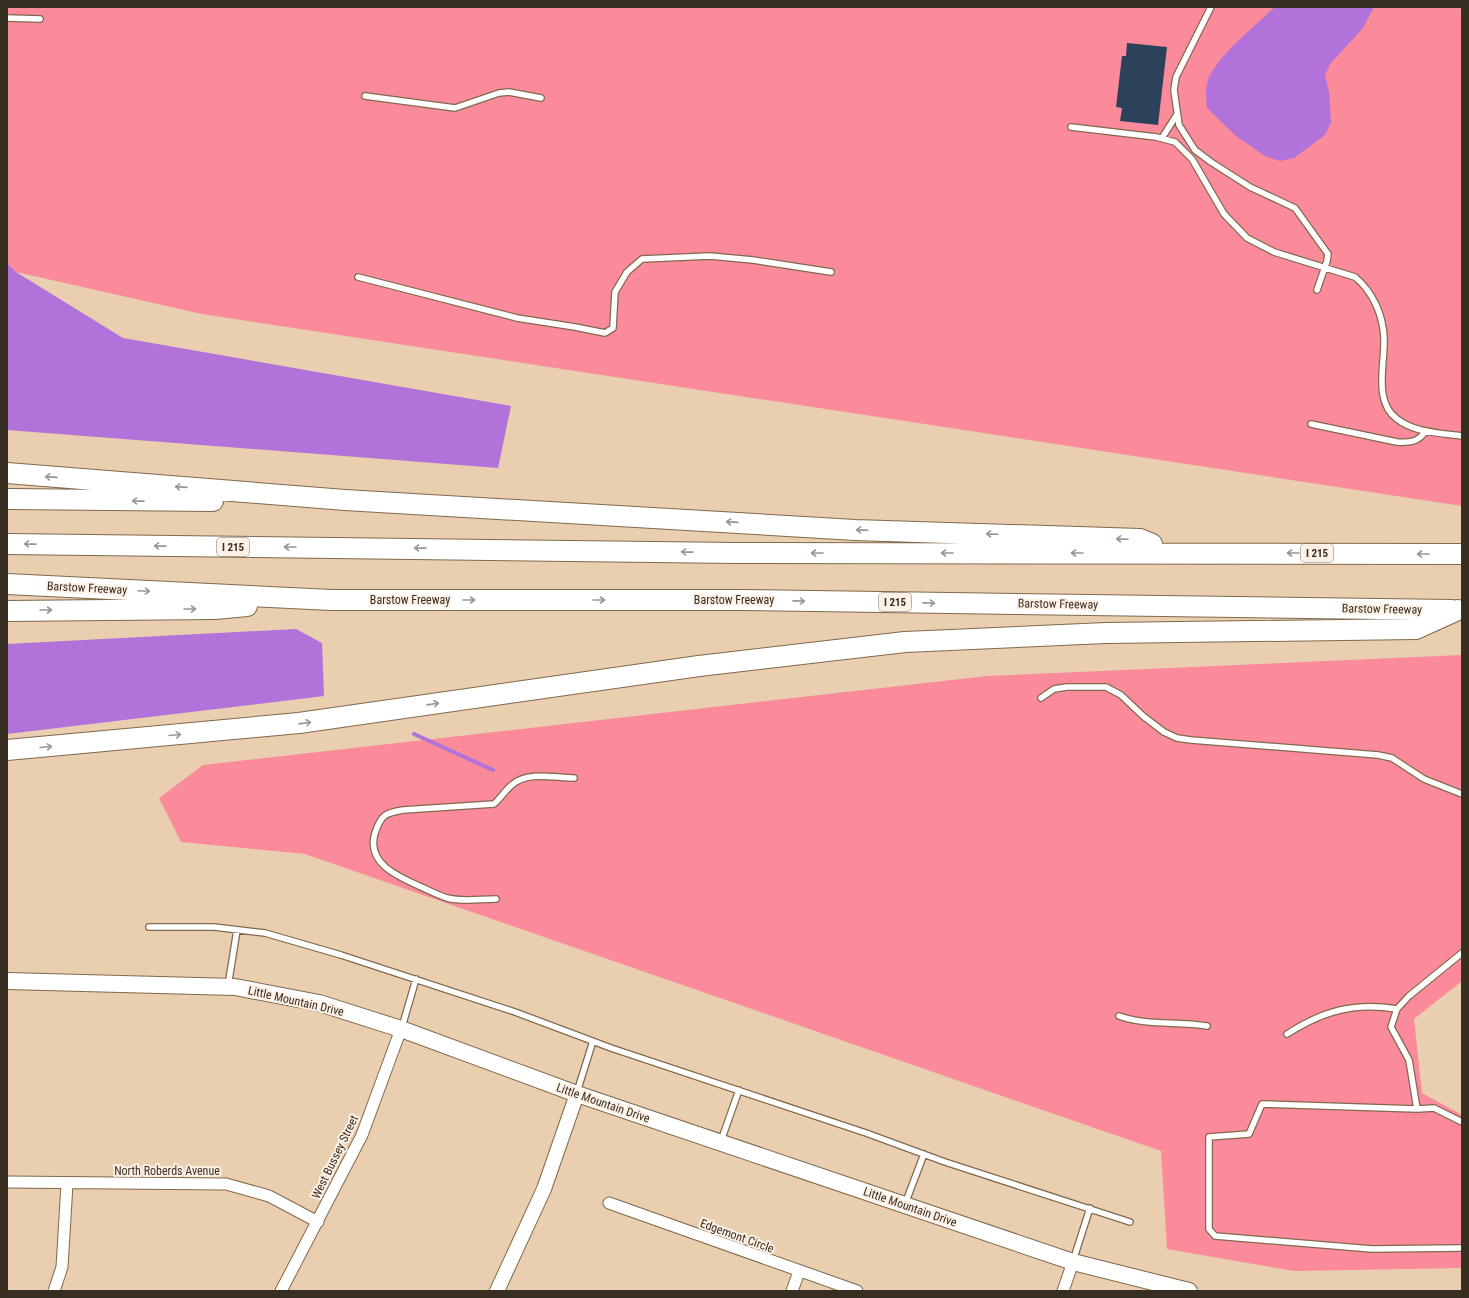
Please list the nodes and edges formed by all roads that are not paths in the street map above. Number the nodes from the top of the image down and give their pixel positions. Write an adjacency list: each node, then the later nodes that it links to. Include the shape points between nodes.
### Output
1 (1211, 7): 6 (lane, via 1176,77)
2 (7, 18): 3 (lane)
3 (40, 19)
4 (365, 96): 5 (lane, via 455,108 499,93 509,92)
5 (541, 98)
6 (1176, 116): 8 (lane); 9 (lane, via 1195,150 1250,186 1269,197 1287,203 1298,211 1328,254)
7 (1071, 126): 8 (lane)
8 (1162, 138): 9 (lane, via 1176,142 1187,152 1224,214 1247,238 1274,252)
9 (1325, 266): 12 (lane); 14 (lane, via 1355,277 1372,296 1383,327 1384,400 1389,412 1398,420)
10 (831, 272): 11 (lane, via 710,256 642,258 628,272 615,292 613,328 605,333 517,318)
11 (358, 277)
12 (1317, 290)
13 (1311, 424): 14 (lane, via 1410,443 1418,440)
14 (1426, 431): 15 (lane)
15 (1462, 436)
16 (7, 473): 18 (highway, one-way to 16)
17 (7, 499): 18 (highway, one-way to 17, via 242,502)
18 (345, 500): 20 (highway, one-way to 18, via 1140,540 855,530)
19 (7, 544): 20 (highway, I 215, one-way to 19, via 736,553)
20 (1172, 553): 21 (highway, I 215, one-way to 20)
21 (1462, 554)
22 (7, 584): 23 (highway, Barstow Freeway / I 215, one-way to 23)
23 (332, 600): 24 (highway, one-way to 23, via 215,609); 25 (highway, Barstow Freeway / I 215, one-way to 25, via 739,600)
24 (7, 610)
25 (1460, 610): 27 (highway, one-way to 25, via 299,724 699,666 905,642 1106,633 1416,628)
26 (1041, 698): 29 (lane, via 1054,689 1106,687 1121,695 1154,726 1176,738 1378,755 1392,758 1424,779)
27 (7, 750)
28 (574, 778): 30 (lane, via 523,778 512,784 494,804 403,810 389,813 381,820 373,840 379,861 387,870 448,898)
29 (1462, 794)
30 (496, 898)
31 (149, 927): 32 (lane, via 214,927)
32 (237, 930): 34 (lane, via 265,933); 36 (lane)
33 (1462, 953): 37 (lane, via 1409,996)
34 (416, 979): 40 (lane); 42 (lane)
35 (7, 981): 36 (main road, Little Mountain Drive)
36 (228, 986): 40 (main road, Little Mountain Drive, via 319,1003)
37 (1397, 1009): 41 (lane, via 1370,1006 1333,1011 1307,1021); 45 (lane, via 1391,1027 1409,1060)
38 (1119, 1016): 39 (lane, via 1143,1023 1189,1023)
39 (1207, 1026)
40 (401, 1030): 44 (main road, Little Mountain Drive); 54 (street, West Bussey Street, via 362,1135)
41 (1287, 1034)
42 (593, 1041): 43 (lane); 44 (lane)
43 (739, 1090): 47 (lane); 48 (lane)
44 (577, 1094): 47 (main road, Little Mountain Drive); 61 (street, via 544,1189)
45 (1417, 1109): 46 (lane, via 1434,1108); 56 (lane, via 1262,1104 1249,1134 1209,1136 1209,1230 1216,1236 1372,1249)
46 (1462, 1122)
47 (721, 1143): 52 (main road, Little Mountain Drive)
48 (924, 1154): 52 (lane); 53 (lane)
49 (7, 1182): 50 (street, North Roberds Avenue)
50 (67, 1184): 54 (street, North Roberds Avenue, via 226,1184 269,1196); 59 (street, via 62,1267)
51 (609, 1204): 58 (street, Edgemont Circle)
52 (905, 1205): 57 (main road, Little Mountain Drive)
53 (1090, 1208): 55 (lane); 57 (lane)
54 (318, 1222): 60 (street, West Bussey Street)
55 (1130, 1222)
56 (1462, 1248)
57 (1073, 1262): 64 (street); 65 (main road, Little Mountain Drive)
58 (799, 1272): 62 (street); 63 (street, Edgemont Circle)
59 (54, 1291)
60 (281, 1291)
61 (497, 1291)
62 (792, 1291)
63 (857, 1291)
64 (1063, 1291)
65 (1189, 1291)

